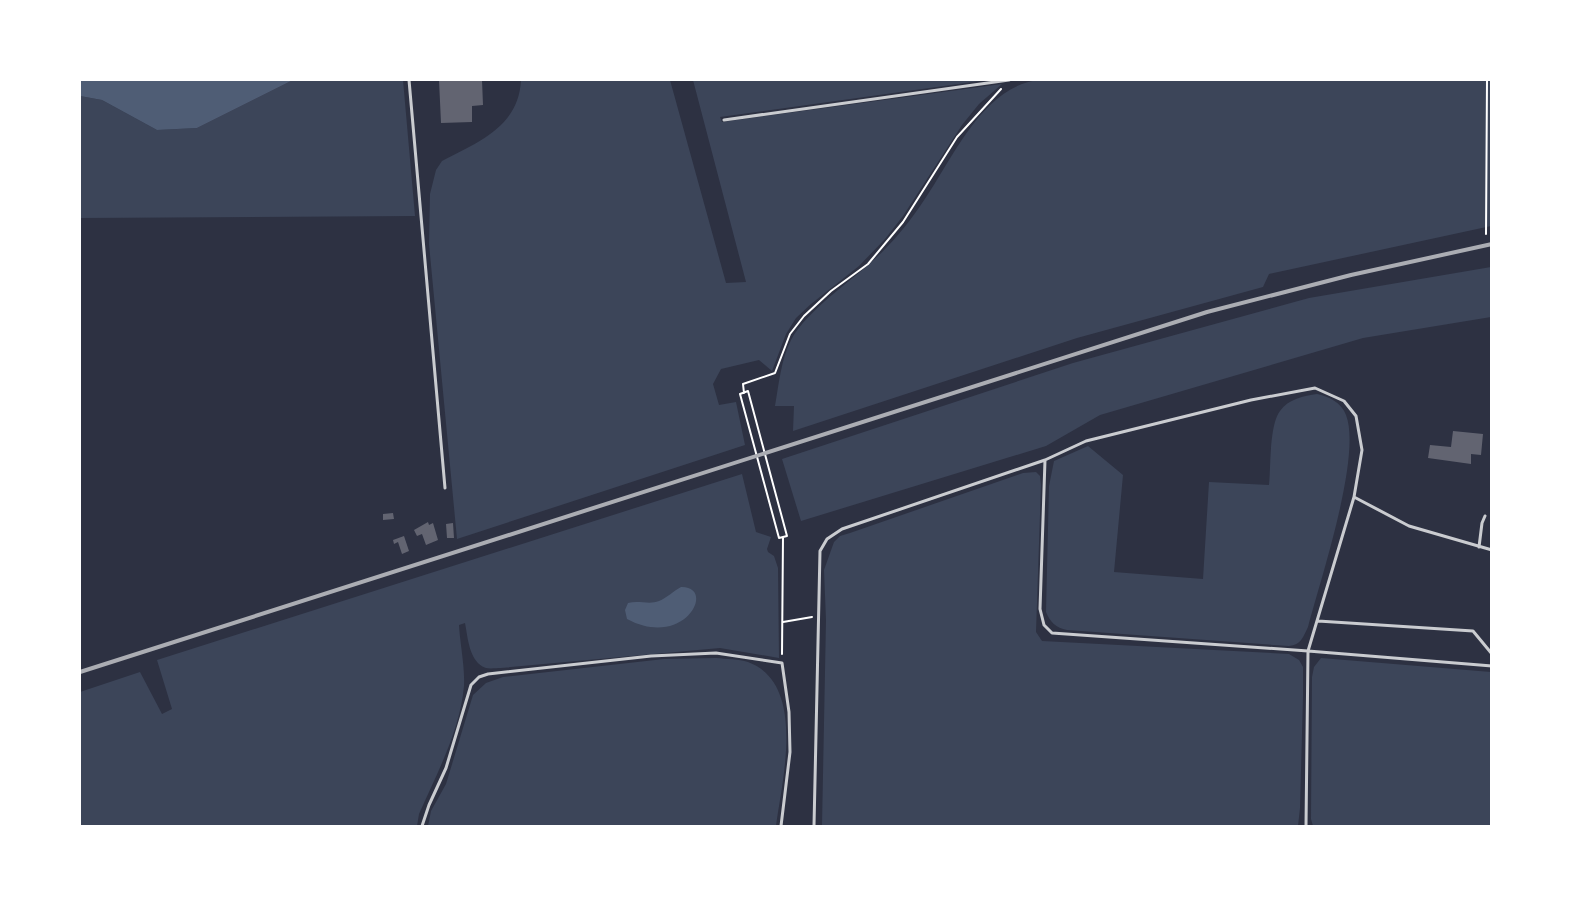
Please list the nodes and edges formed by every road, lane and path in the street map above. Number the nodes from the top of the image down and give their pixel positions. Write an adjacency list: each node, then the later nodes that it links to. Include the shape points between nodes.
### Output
1 (408, 80): 9 (lane)
2 (1009, 80): 5 (lane)
3 (1487, 80): 6 (path)
4 (1005, 86): 7 (path, via 957,137 903,222 868,264 804,316 790,334 775,373 743,384)
5 (724, 120)
6 (1486, 234)
7 (744, 393): 12 (path); 12 (path)
8 (1045, 460): 10 (lane, via 1086,441 1316,388 1344,401 1356,416 1362,450); 15 (lane, via 842,529 827,539 820,551); 18 (lane, via 1040,609 1044,625 1052,633)
9 (445, 488)
10 (1354, 497): 13 (lane, via 1409,526); 17 (lane)
11 (1485, 516): 13 (lane)
12 (783, 537): 16 (path)
13 (1479, 547): 14 (lane)
14 (1491, 550)
15 (819, 616): 16 (path); 24 (lane)
16 (783, 621): 20 (path)
17 (1318, 621): 18 (lane); 19 (lane, via 1473,631)
18 (1308, 651): 21 (lane); 25 (lane)
19 (1491, 654)
20 (782, 663): 22 (lane, via 705,653 479,677 471,685 446,768); 23 (lane, via 790,752)
21 (1491, 666)
22 (422, 826)
23 (781, 826)
24 (814, 826)
25 (1306, 826)

